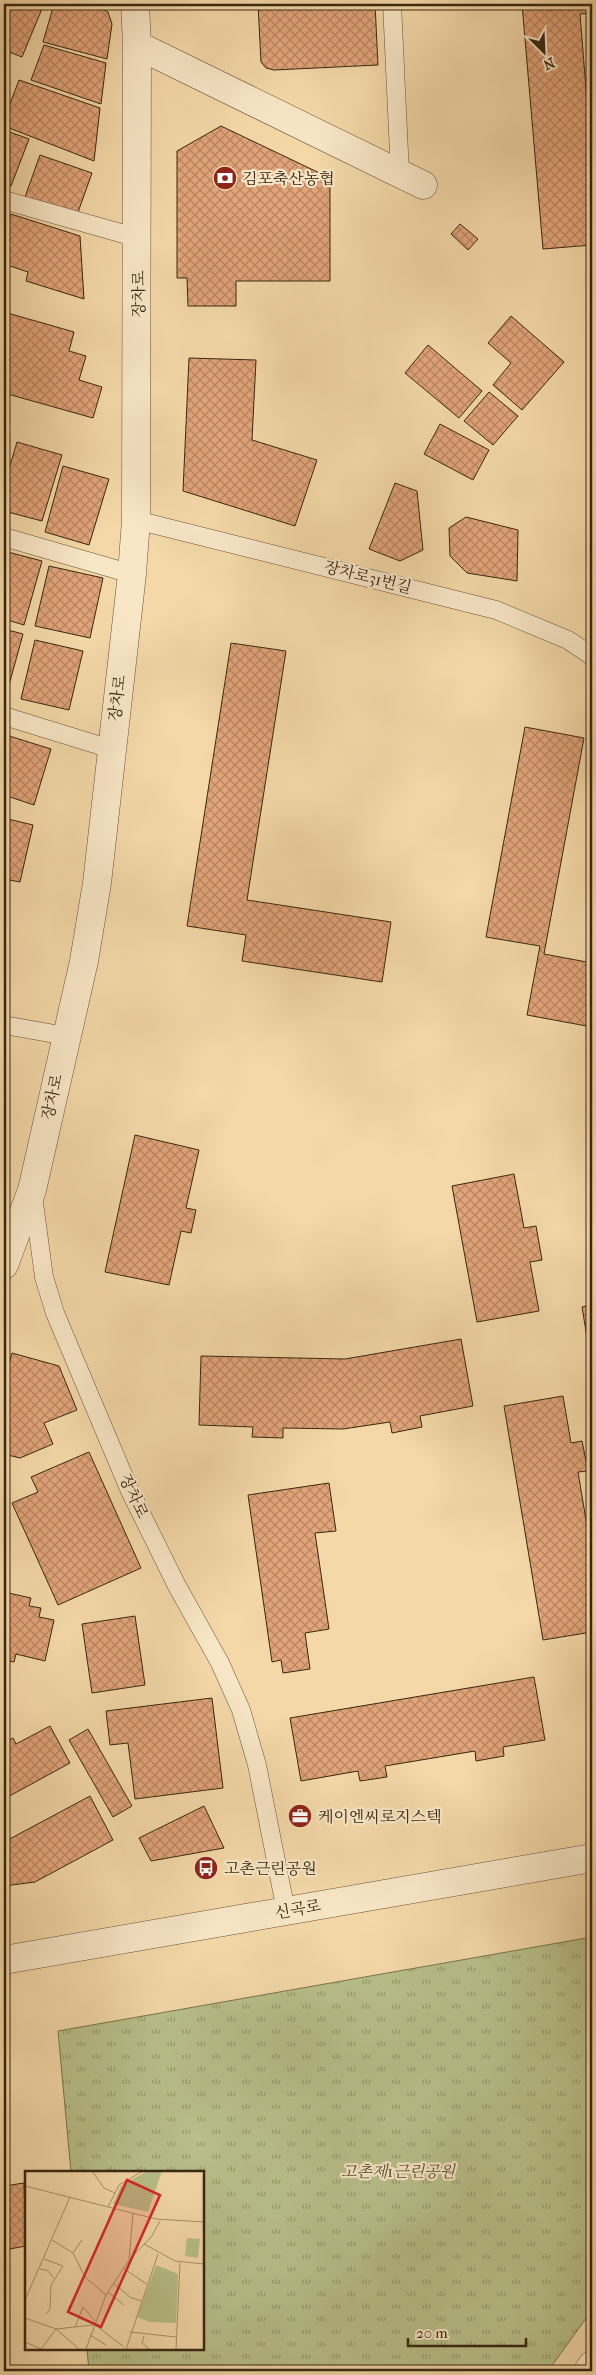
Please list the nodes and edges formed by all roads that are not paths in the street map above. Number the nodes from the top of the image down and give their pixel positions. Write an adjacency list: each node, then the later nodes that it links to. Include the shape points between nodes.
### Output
1 (135, 4): 3 (street, 장차로)
2 (392, 4): 4 (lane)
3 (137, 45): 4 (street); 6 (street, 장차로)
4 (411, 180)
5 (4, 200): 6 (lane)
6 (138, 238): 7 (street, 장차로)
7 (136, 520): 9 (street, 장차로); 10 (lane, 장차로31번길, via 496,610 568,640)
8 (4, 536): 9 (lane)
9 (132, 574): 12 (street, 장차로)
10 (592, 656)
11 (4, 716): 12 (lane)
12 (111, 749): 14 (street, 장차로, via 97,883 84,961)
13 (4, 1025): 14 (lane)
14 (66, 1036): 15 (street, 장차로)
15 (32, 1190): 16 (street); 18 (lane, 장차로, via 44,1277 55,1312 130,1491 220,1663 241,1710 257,1764)
16 (4, 1265)
17 (592, 1858): 18 (street, 신곡로)
18 (286, 1911): 19 (street, 신곡로)
19 (4, 1960)
20 (592, 2365): 21 (street)
21 (588, 2371)

